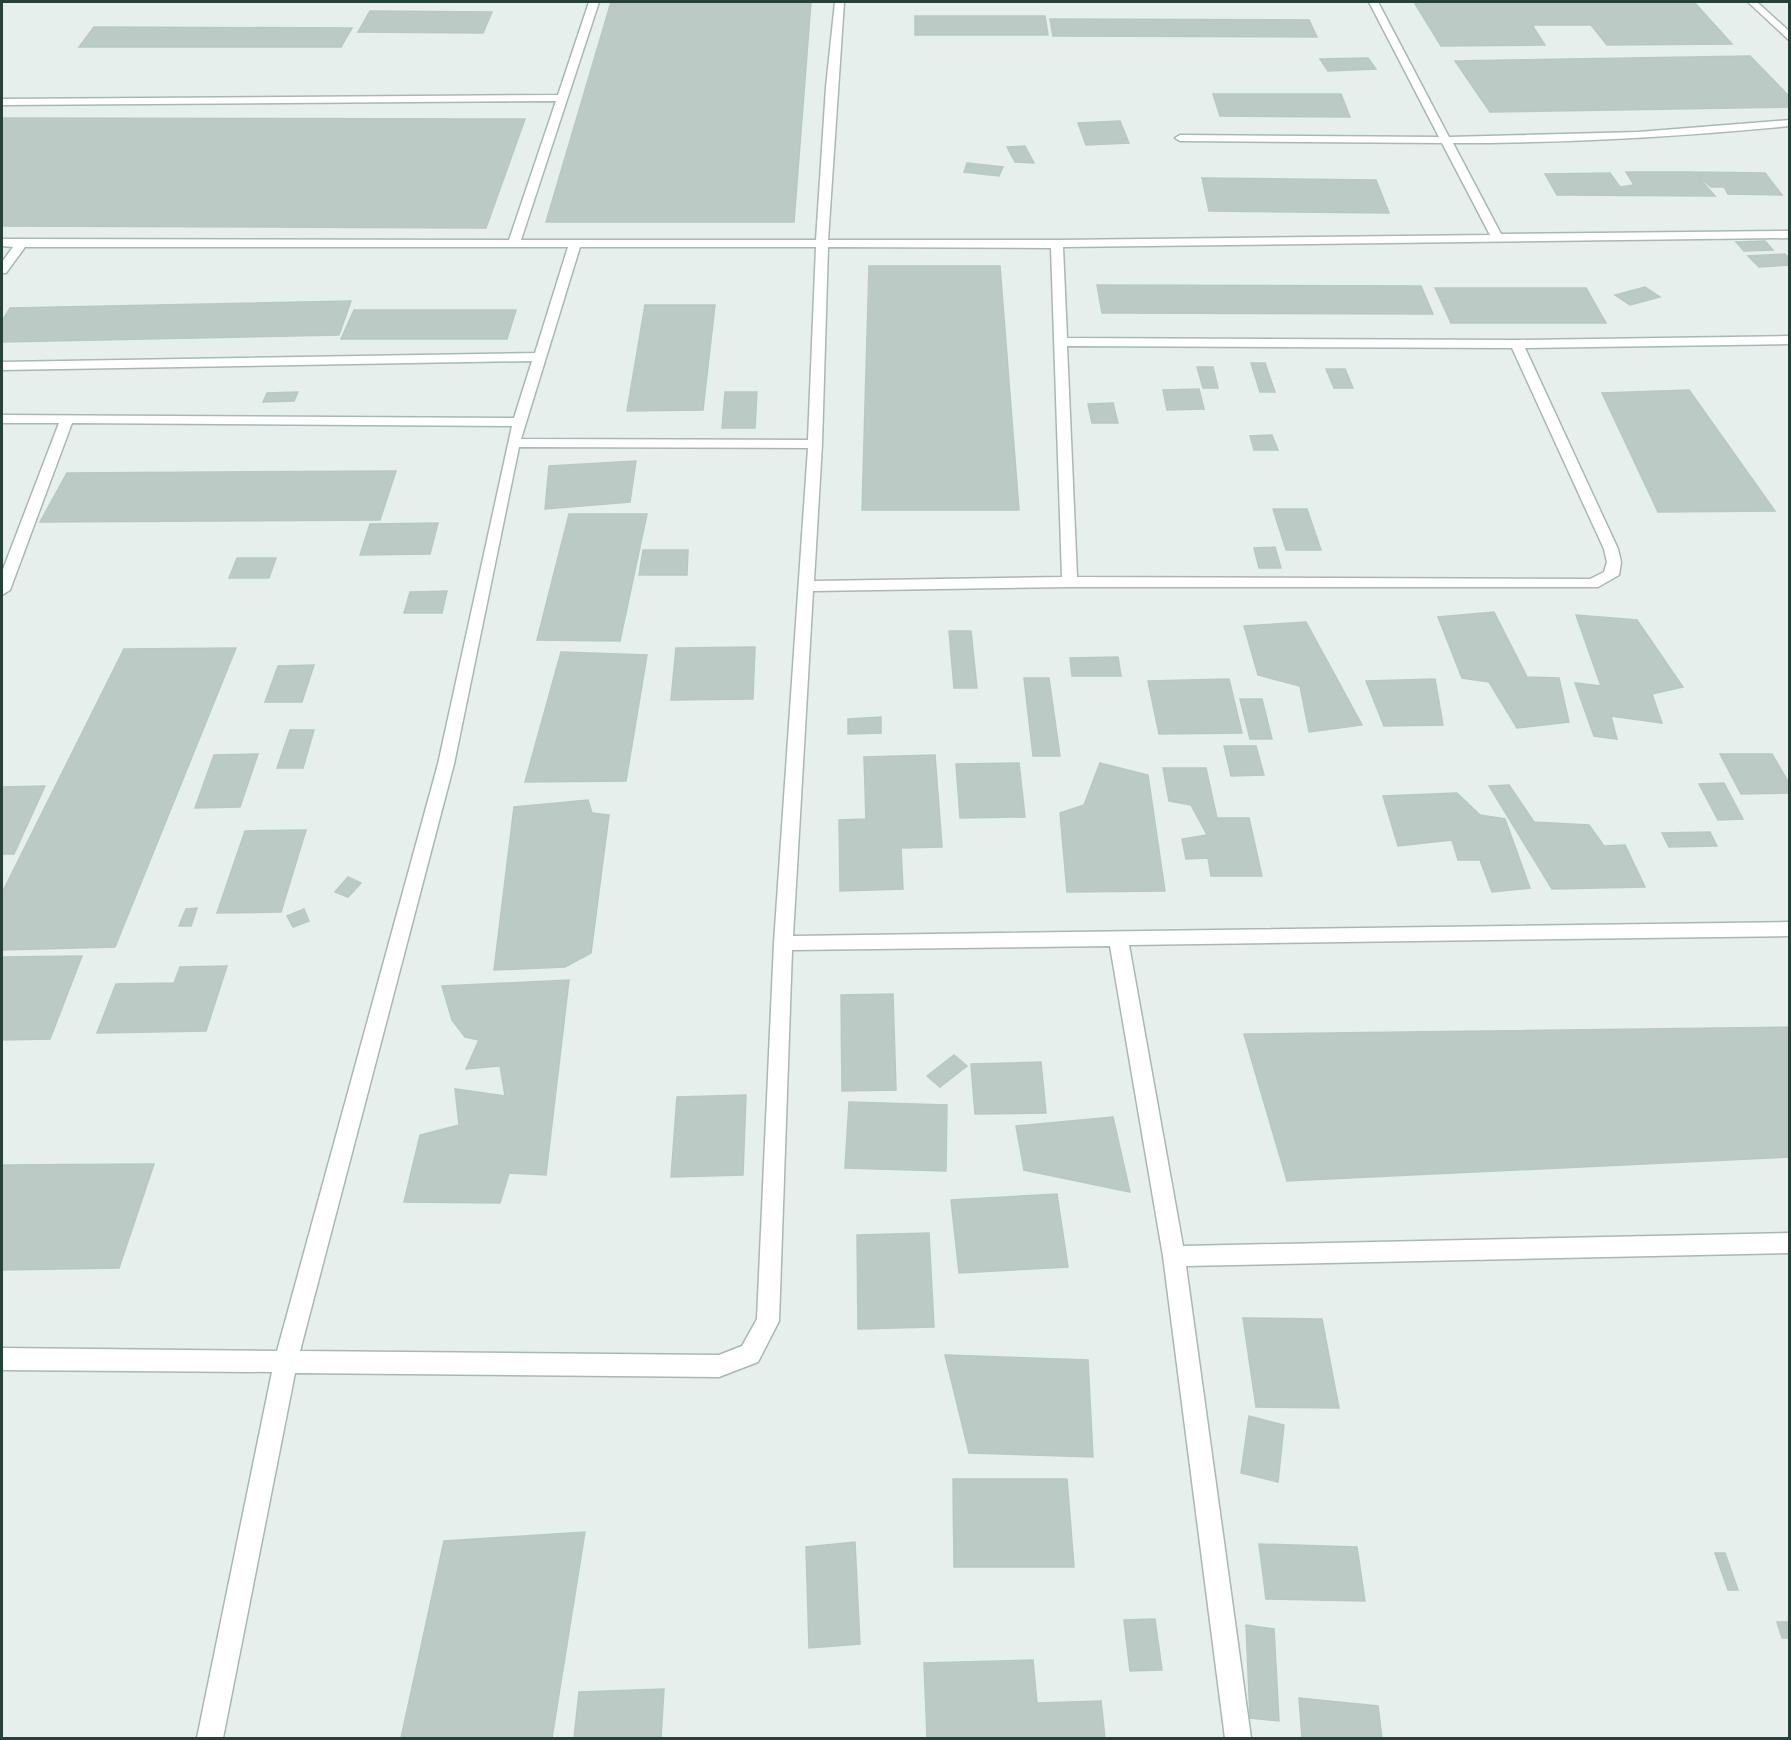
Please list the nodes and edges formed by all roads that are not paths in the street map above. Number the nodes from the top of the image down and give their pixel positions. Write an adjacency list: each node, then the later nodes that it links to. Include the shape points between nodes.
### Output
1 (594, 2): 6 (street)
2 (839, 2): 15 (street)
3 (1373, 2): 10 (street)
4 (1752, 2): 5 (street)
5 (1790, 38)
6 (562, 98): 7 (street); 17 (street)
7 (2, 102)
8 (1790, 123): 10 (street, via 1655,134)
9 (1180, 138): 10 (street)
10 (1448, 142): 12 (street)
11 (1790, 234): 12 (street)
12 (1497, 238): 16 (street)
13 (2, 243): 14 (street)
14 (22, 243): 17 (street); 19 (street)
15 (822, 243): 16 (street); 18 (street); 29 (street)
16 (1057, 244): 21 (street)
17 (513, 245): 18 (street)
18 (575, 245): 23 (street)
19 (2, 270)
20 (1790, 340): 22 (street)
21 (1063, 342): 22 (street); 30 (street)
22 (1517, 344): 30 (street, via 1611,549 1611,575 1593,584)
23 (540, 357): 24 (street); 27 (street)
24 (2, 366)
25 (2, 419): 26 (street)
26 (67, 419): 27 (street); 32 (street)
27 (520, 422): 28 (street)
28 (513, 443): 29 (street); 39 (street, via 446,764)
29 (815, 444): 31 (street)
30 (1070, 582): 31 (street)
31 (807, 586): 35 (street)
32 (2, 590)
33 (1790, 929): 34 (street)
34 (1118, 937): 35 (street); 37 (street)
35 (783, 943): 39 (street, via 768,1321 750,1354 719,1366)
36 (1790, 1244): 37 (street)
37 (1174, 1256): 41 (street)
38 (2, 1359): 39 (street)
39 (286, 1361): 40 (street)
40 (210, 1738)
41 (1238, 1738)

